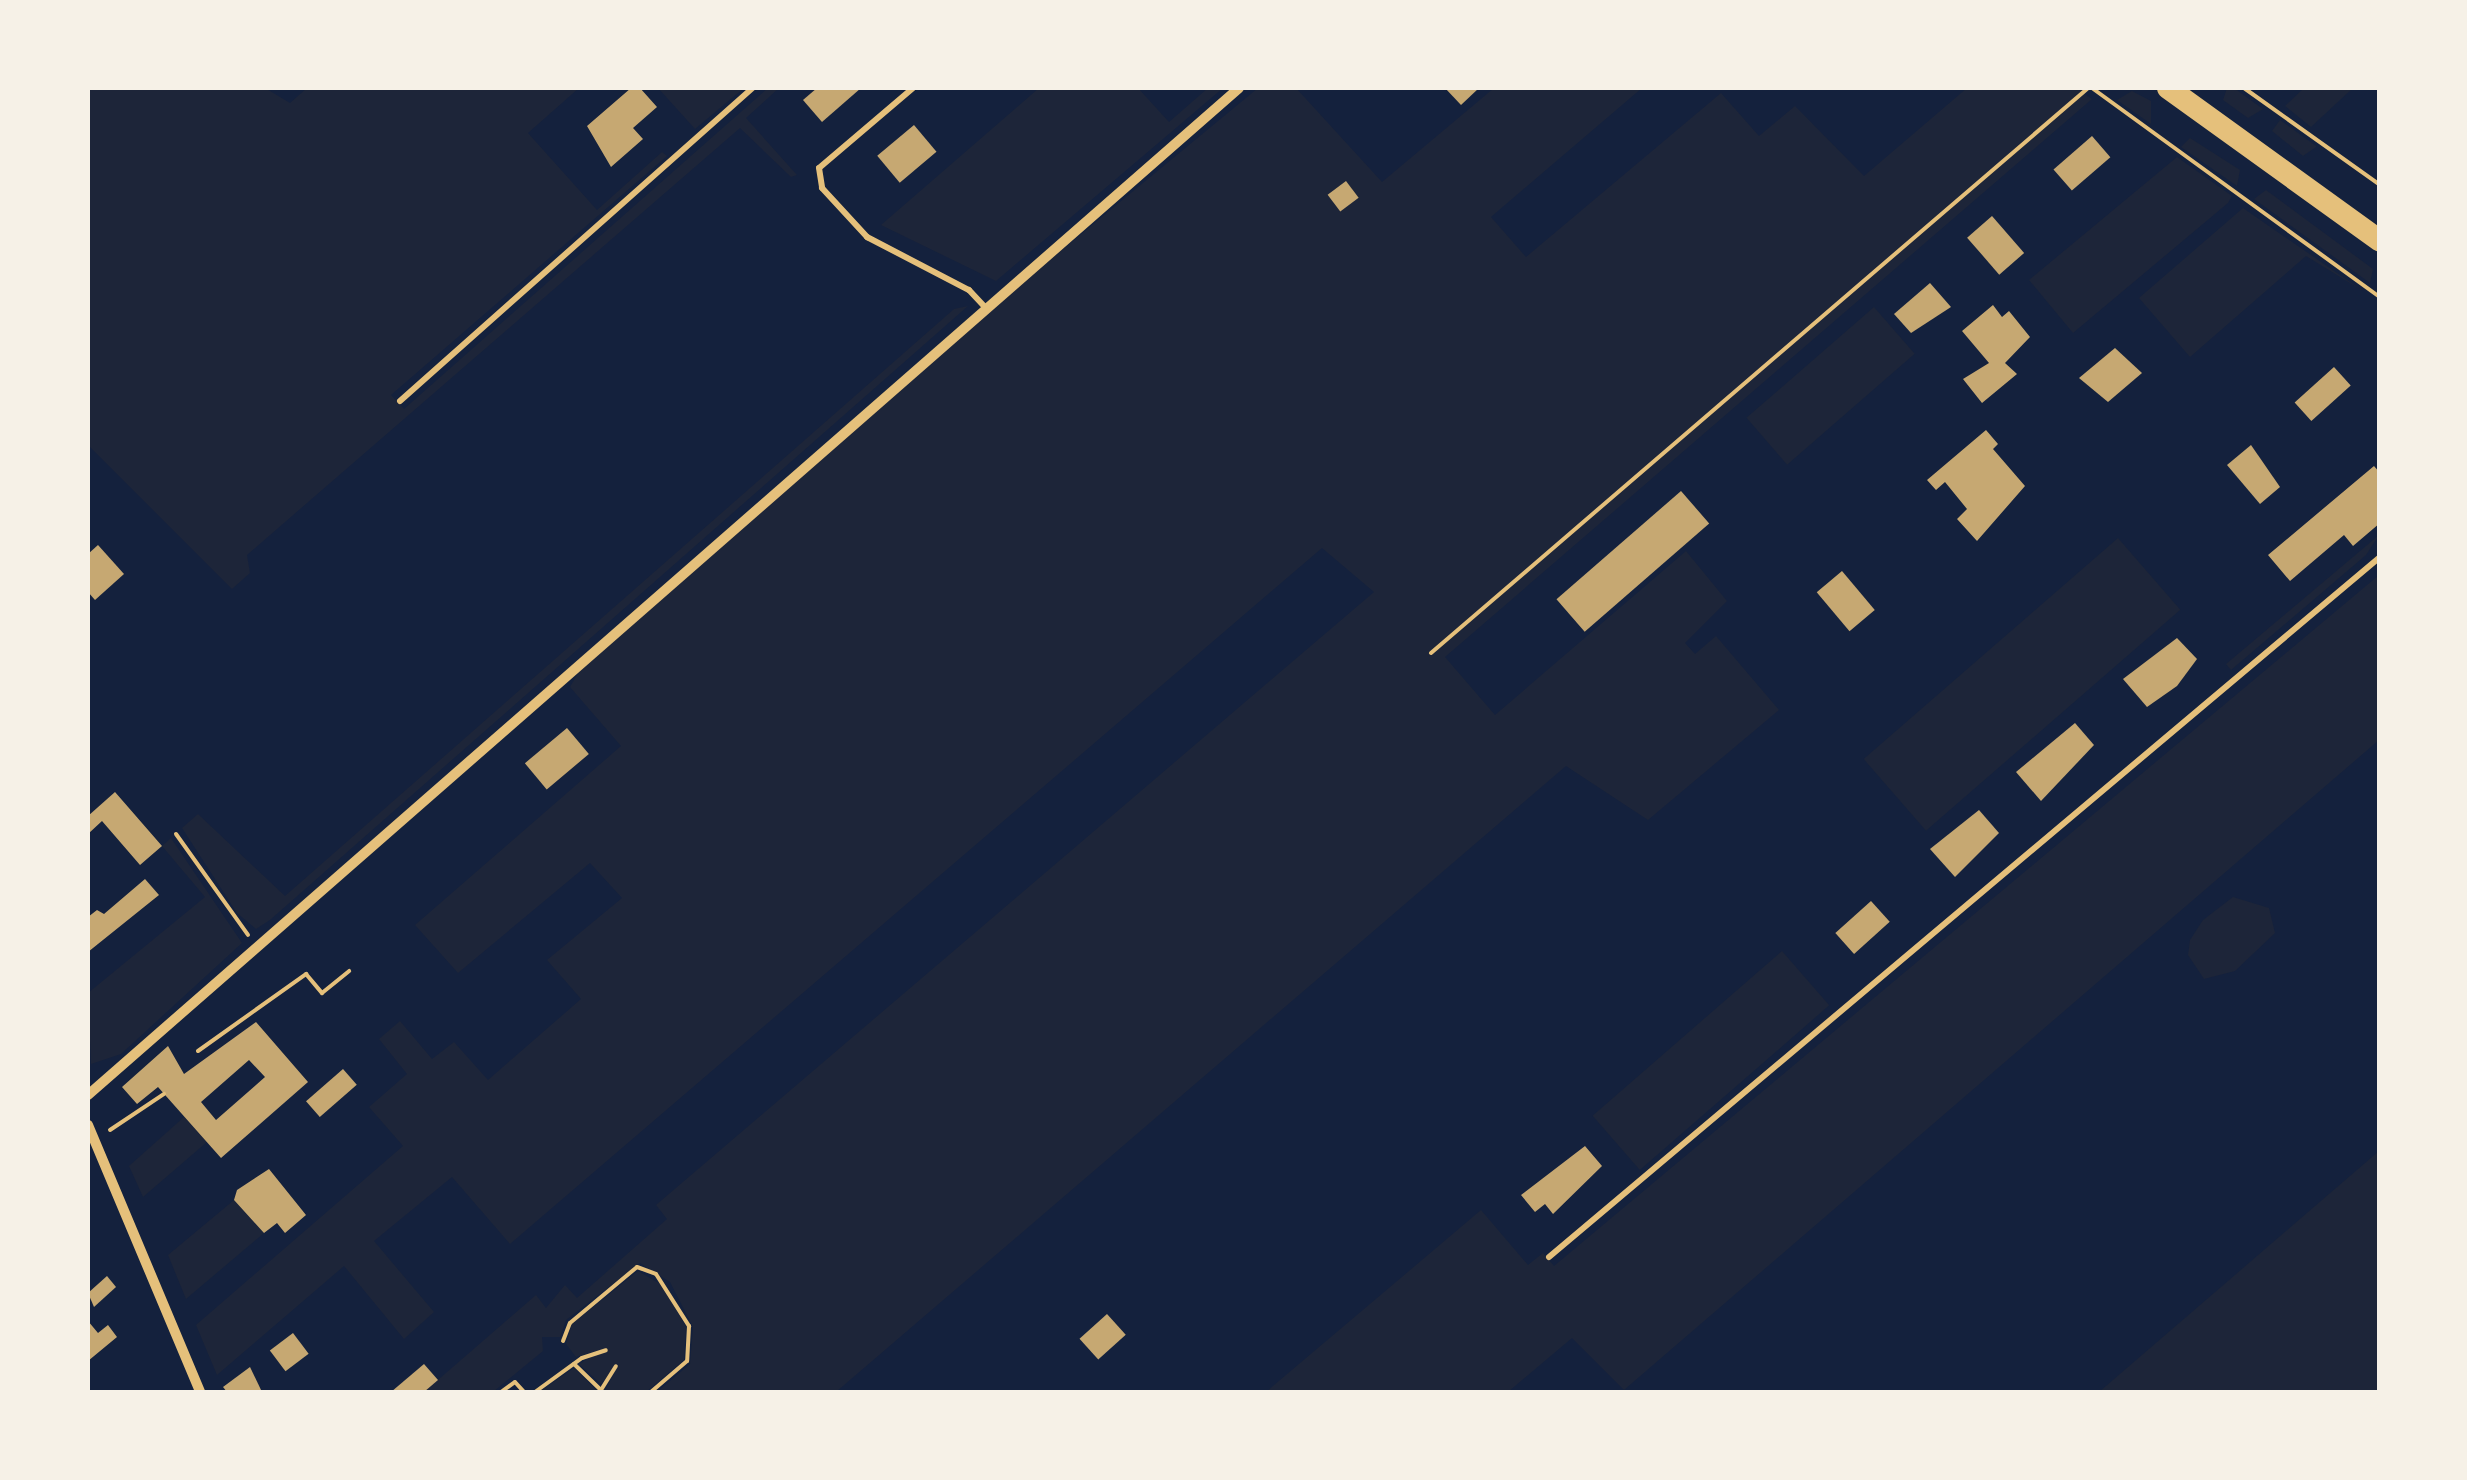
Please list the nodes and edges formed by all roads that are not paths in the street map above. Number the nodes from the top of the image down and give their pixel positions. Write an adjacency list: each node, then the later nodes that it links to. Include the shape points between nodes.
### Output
1 (754, 88): 7 (lane)
2 (913, 88): 6 (lane, via 819,168 822,188 867,236 968,290)
3 (1239, 88): 6 (street)
4 (2168, 88): 5 (main road)
5 (2380, 241)
6 (985, 307): 9 (street)
7 (400, 401)
8 (2380, 558): 11 (lane)
9 (88, 1095)
10 (88, 1125): 12 (street)
11 (1549, 1257)
12 (200, 1392)

